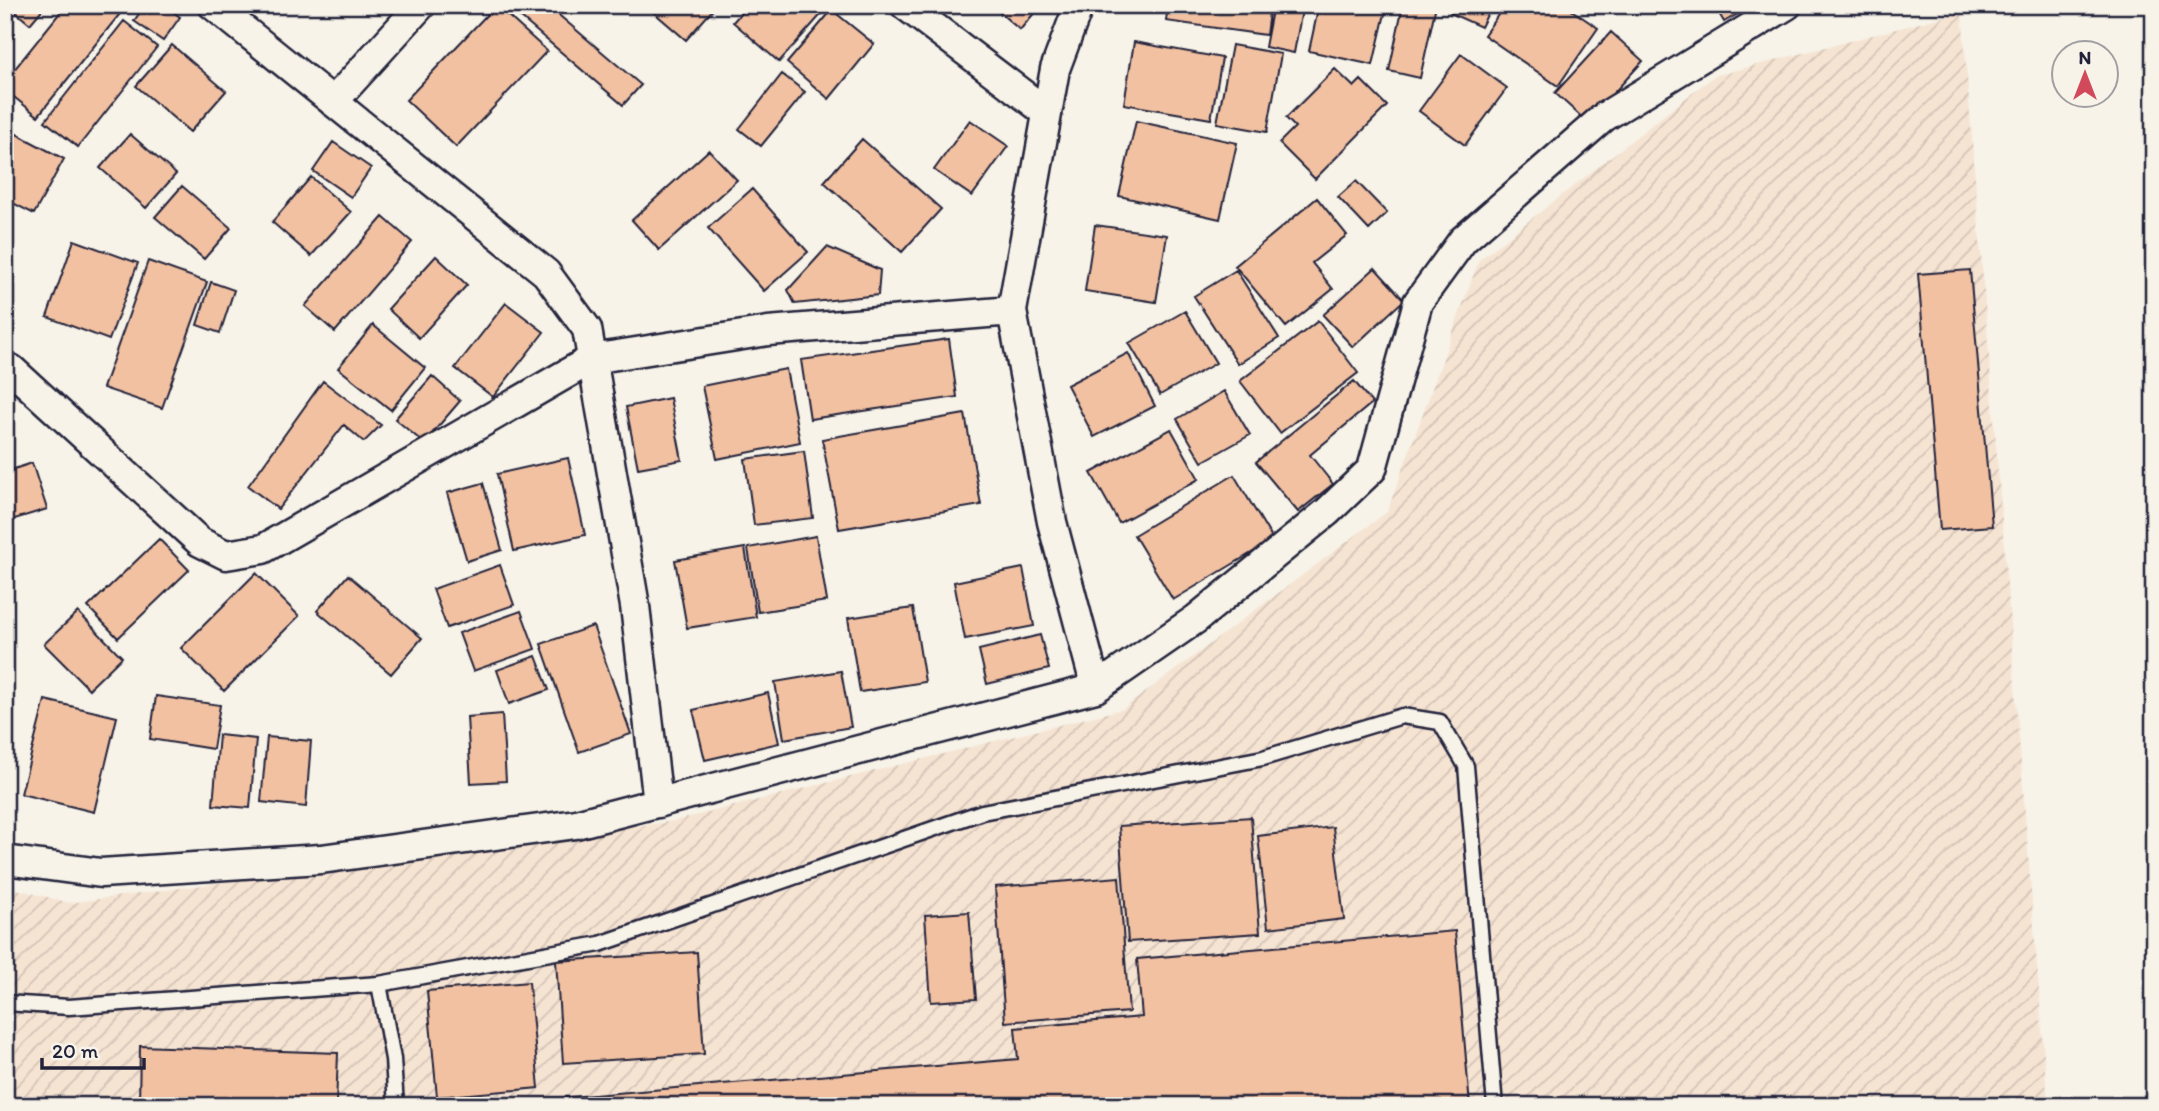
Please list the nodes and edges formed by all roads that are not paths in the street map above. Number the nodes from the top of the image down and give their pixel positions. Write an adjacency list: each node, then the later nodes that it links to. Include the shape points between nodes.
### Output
1 (213, 5): 6 (street)
2 (421, 5): 6 (street)
3 (905, 5): 7 (street)
4 (1079, 5): 7 (street, via 1055,69)
5 (1787, 5): 11 (street, via 1604,117 1463,240 1418,302 1372,469 1196,619)
6 (333, 102): 9 (street, via 546,273 587,329)
7 (1046, 112): 8 (street)
8 (1012, 311): 9 (street, via 768,331); 11 (street, via 1052,522)
9 (592, 359): 10 (street, via 263,549 226,555 200,542); 12 (street, via 635,606)
10 (11, 369)
11 (1096, 688): 12 (street)
12 (658, 803): 13 (street, via 576,824 321,859 101,873)
13 (5, 860)
14 (379, 984): 15 (lane, via 69,1007); 16 (lane, via 393,1059); 17 (lane, via 600,944 982,812 1263,758 1402,716 1440,722 1466,766)
15 (5, 1003)
16 (396, 1106)
17 (1495, 1106)

